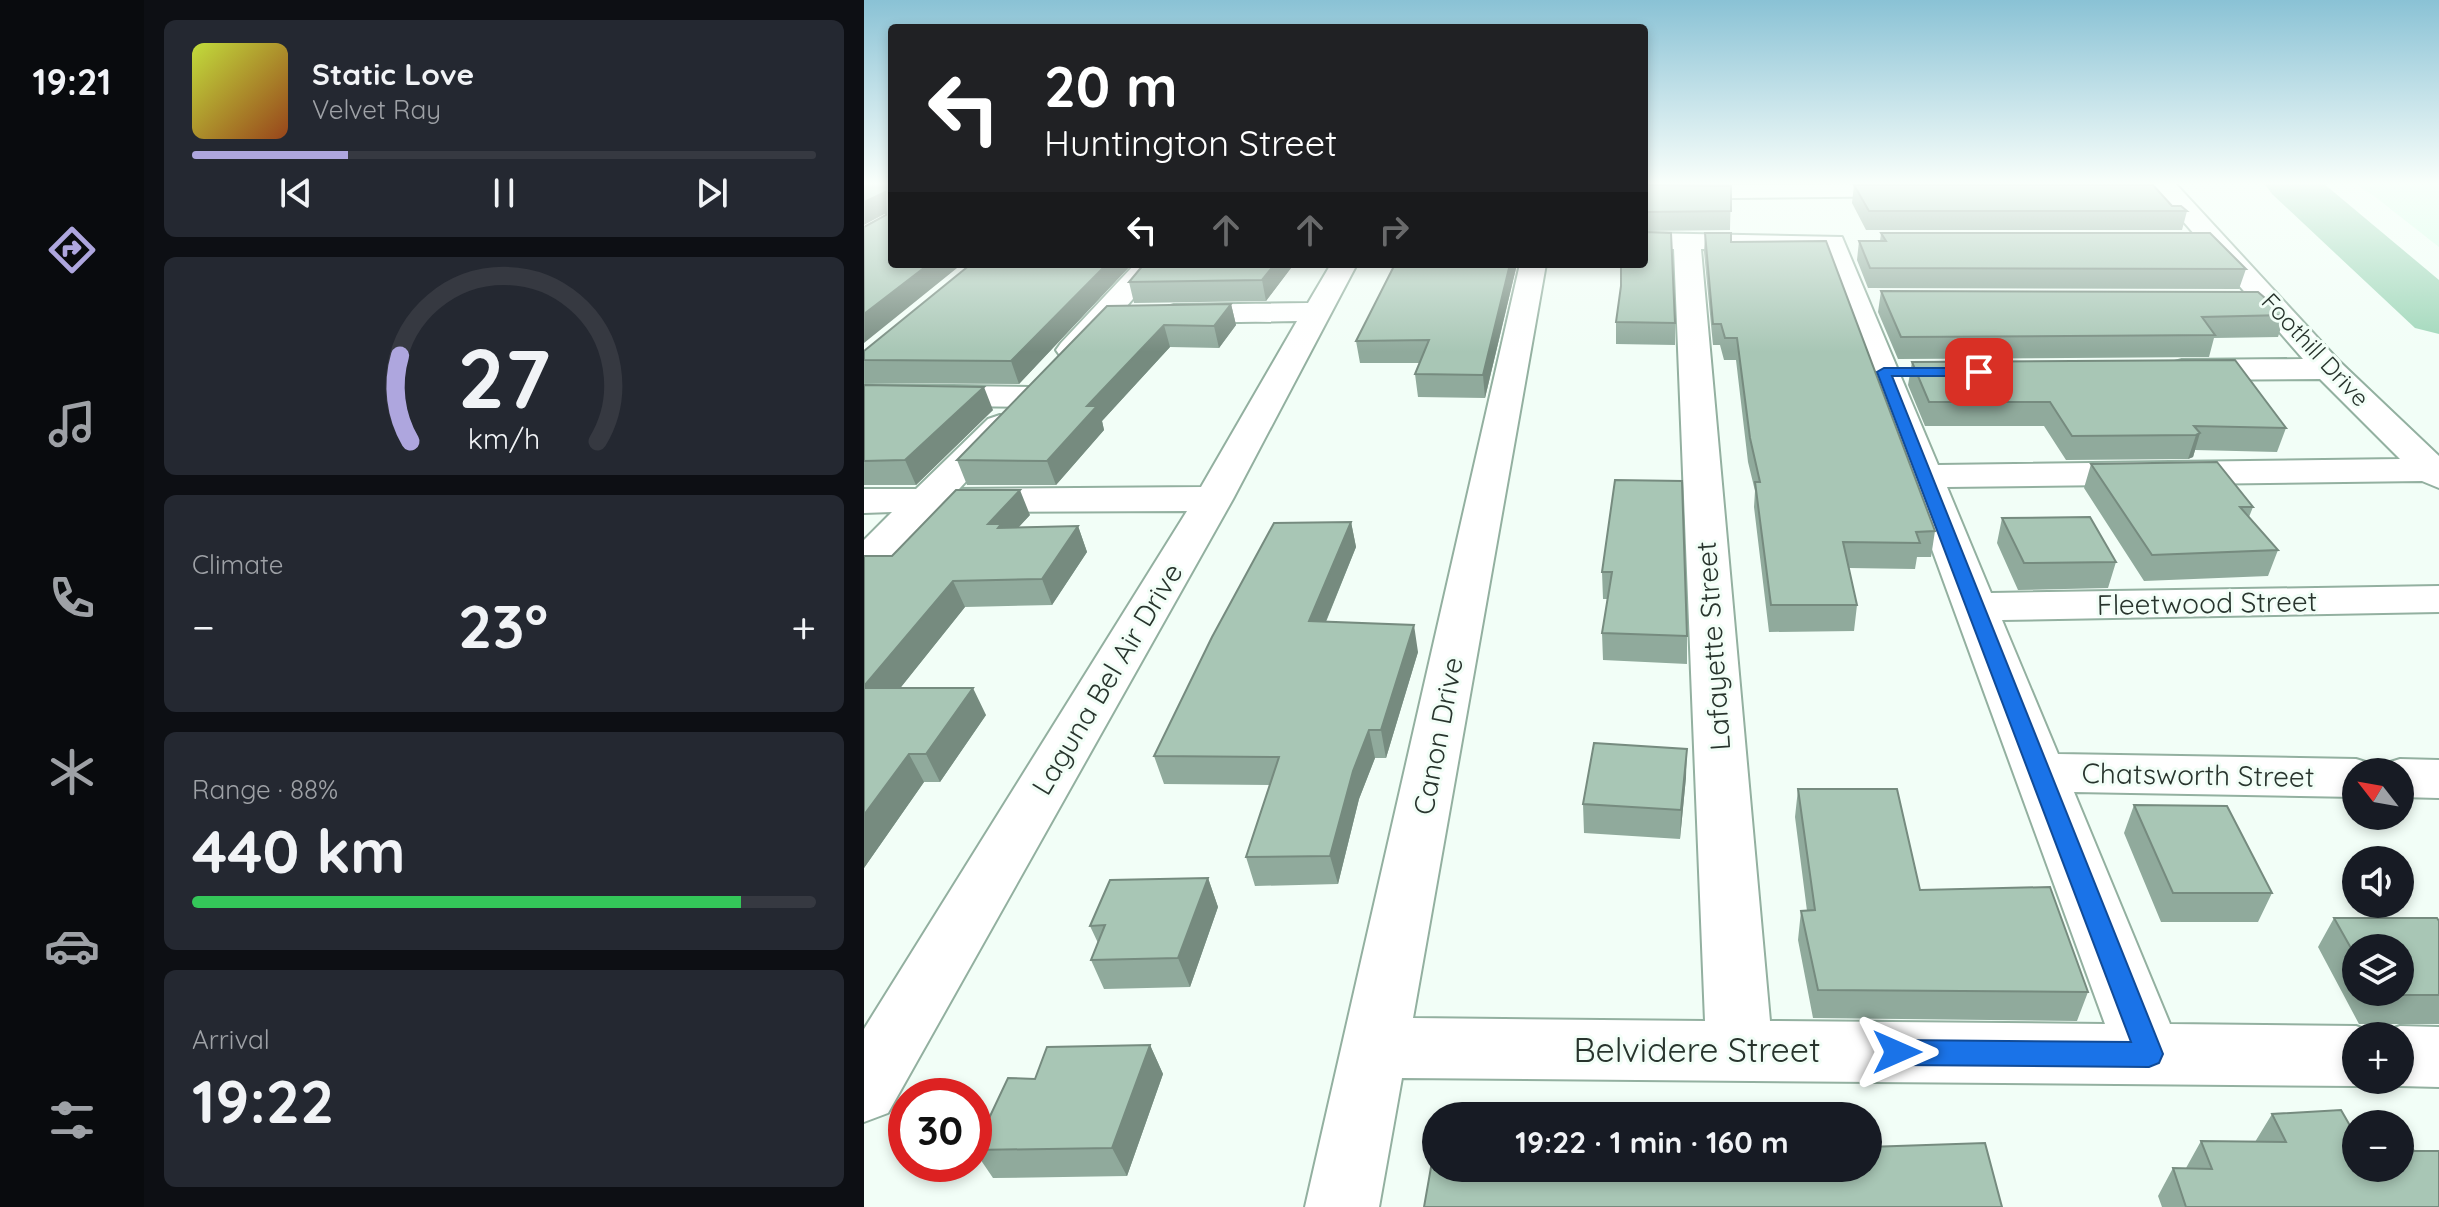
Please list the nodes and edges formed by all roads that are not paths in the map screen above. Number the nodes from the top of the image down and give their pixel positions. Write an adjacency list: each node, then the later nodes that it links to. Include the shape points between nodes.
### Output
1 (1666, 241): 16 (street, via 1848,242 1900,372); 28 (street, Lafayette Street)
2 (2186, 241): 3 (street)
3 (2217, 241): 8 (street, Foothill Drive)
4 (1146, 268): 10 (street)
5 (1342, 268): 9 (street, Laguna Bel Air Drive)
6 (1532, 268): 27 (street, Canon Drive)
7 (2238, 301): 8 (street)
8 (2270, 301): 11 (street, Foothill Drive)
9 (1318, 312): 10 (street); 17 (street, Laguna Bel Air Drive)
10 (1103, 315): 14 (street)
11 (2329, 369): 12 (street); 15 (street, Foothill Drive)
12 (2154, 370)
13 (864, 395): 14 (street)
14 (1029, 397): 18 (street)
15 (2435, 474): 16 (street)
16 (1923, 476): 22 (street)
17 (1214, 499): 18 (street); 33 (street, Laguna Bel Air Drive)
18 (926, 500): 19 (street); 20 (street)
19 (864, 501)
20 (864, 563)
21 (2439, 599): 22 (street, Fleetwood Street)
22 (1975, 607): 23 (street)
23 (2040, 773): 24 (street, Chatsworth Street); 29 (street)
24 (2342, 778)
25 (2414, 778): 26 (street)
26 (2439, 779)
27 (1375, 1048): 28 (street, Belvidere Street); 34 (street, Canon Drive)
28 (1739, 1051): 29 (street, Belvidere Street)
29 (2149, 1054): 30 (street, Belvidere Street)
30 (2342, 1056)
31 (2414, 1056): 32 (street)
32 (2439, 1057)
33 (864, 1090)
34 (1342, 1207)

